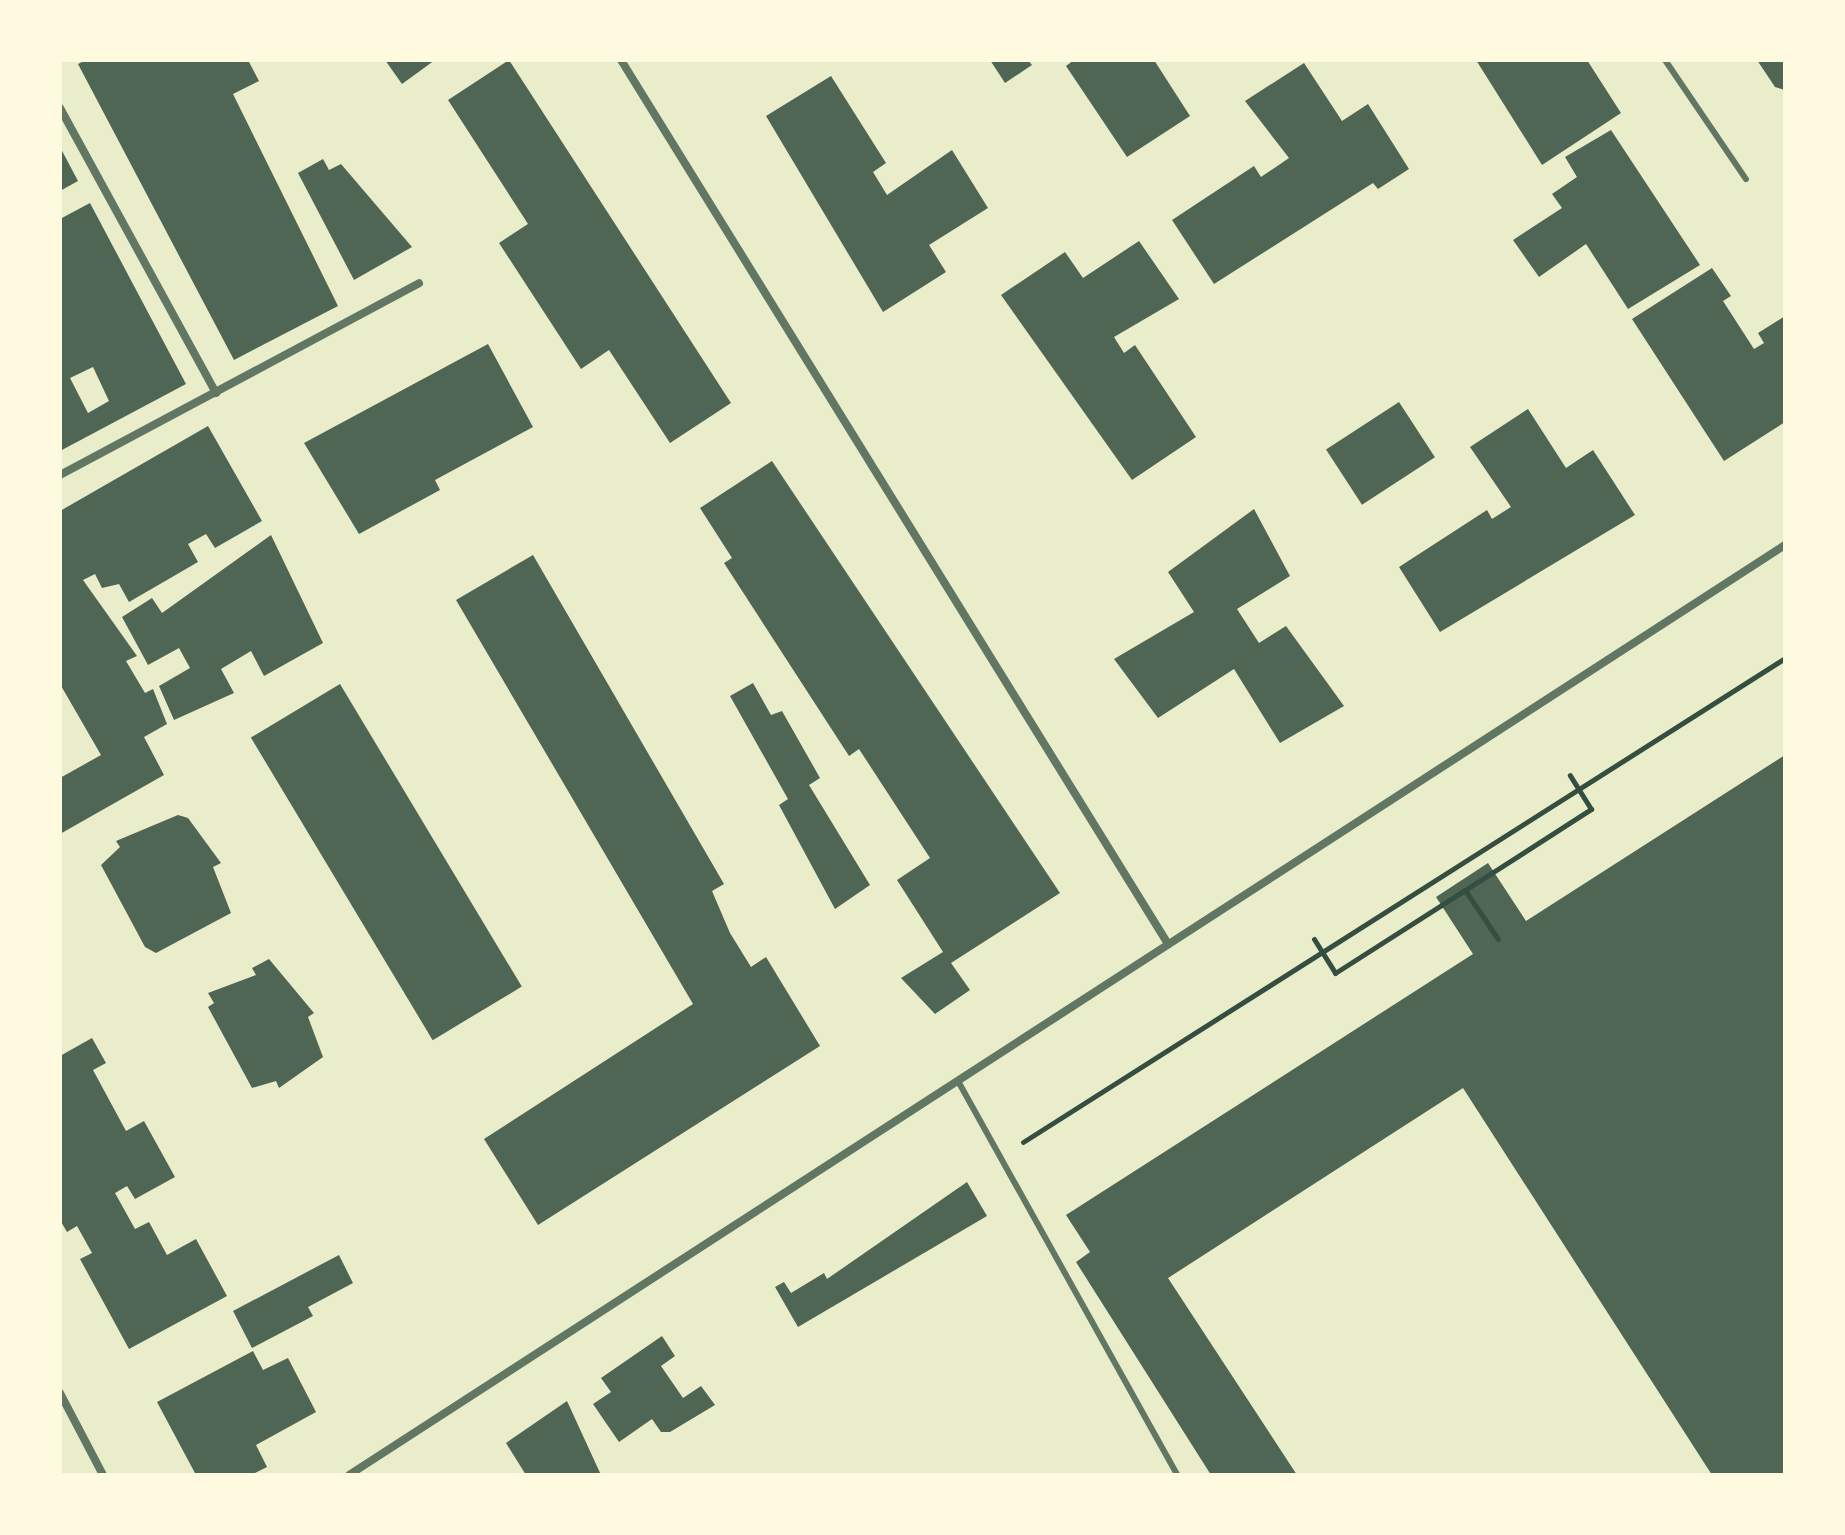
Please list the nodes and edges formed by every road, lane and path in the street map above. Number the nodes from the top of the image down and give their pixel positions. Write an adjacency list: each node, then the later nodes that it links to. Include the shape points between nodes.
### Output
1 (621, 60): 15 (street)
2 (1665, 60): 4 (lane)
3 (60, 108): 6 (street)
4 (1746, 179)
5 (419, 283): 6 (street)
6 (216, 393): 7 (street)
7 (60, 475)
8 (1785, 545): 15 (street)
9 (1785, 658): 11 (path)
10 (1570, 775): 11 (path)
11 (1579, 790): 12 (path, via 1591,809); 16 (path)
12 (1465, 890): 14 (path); 16 (path, via 1335,973)
13 (1314, 939): 16 (path)
14 (1498, 939)
15 (1168, 944): 17 (street)
16 (1323, 954): 18 (path)
17 (958, 1081): 18 (lane); 21 (street)
18 (1000, 1157): 22 (lane)
19 (60, 1393): 20 (street)
20 (103, 1475)
21 (349, 1475)
22 (1177, 1475)

